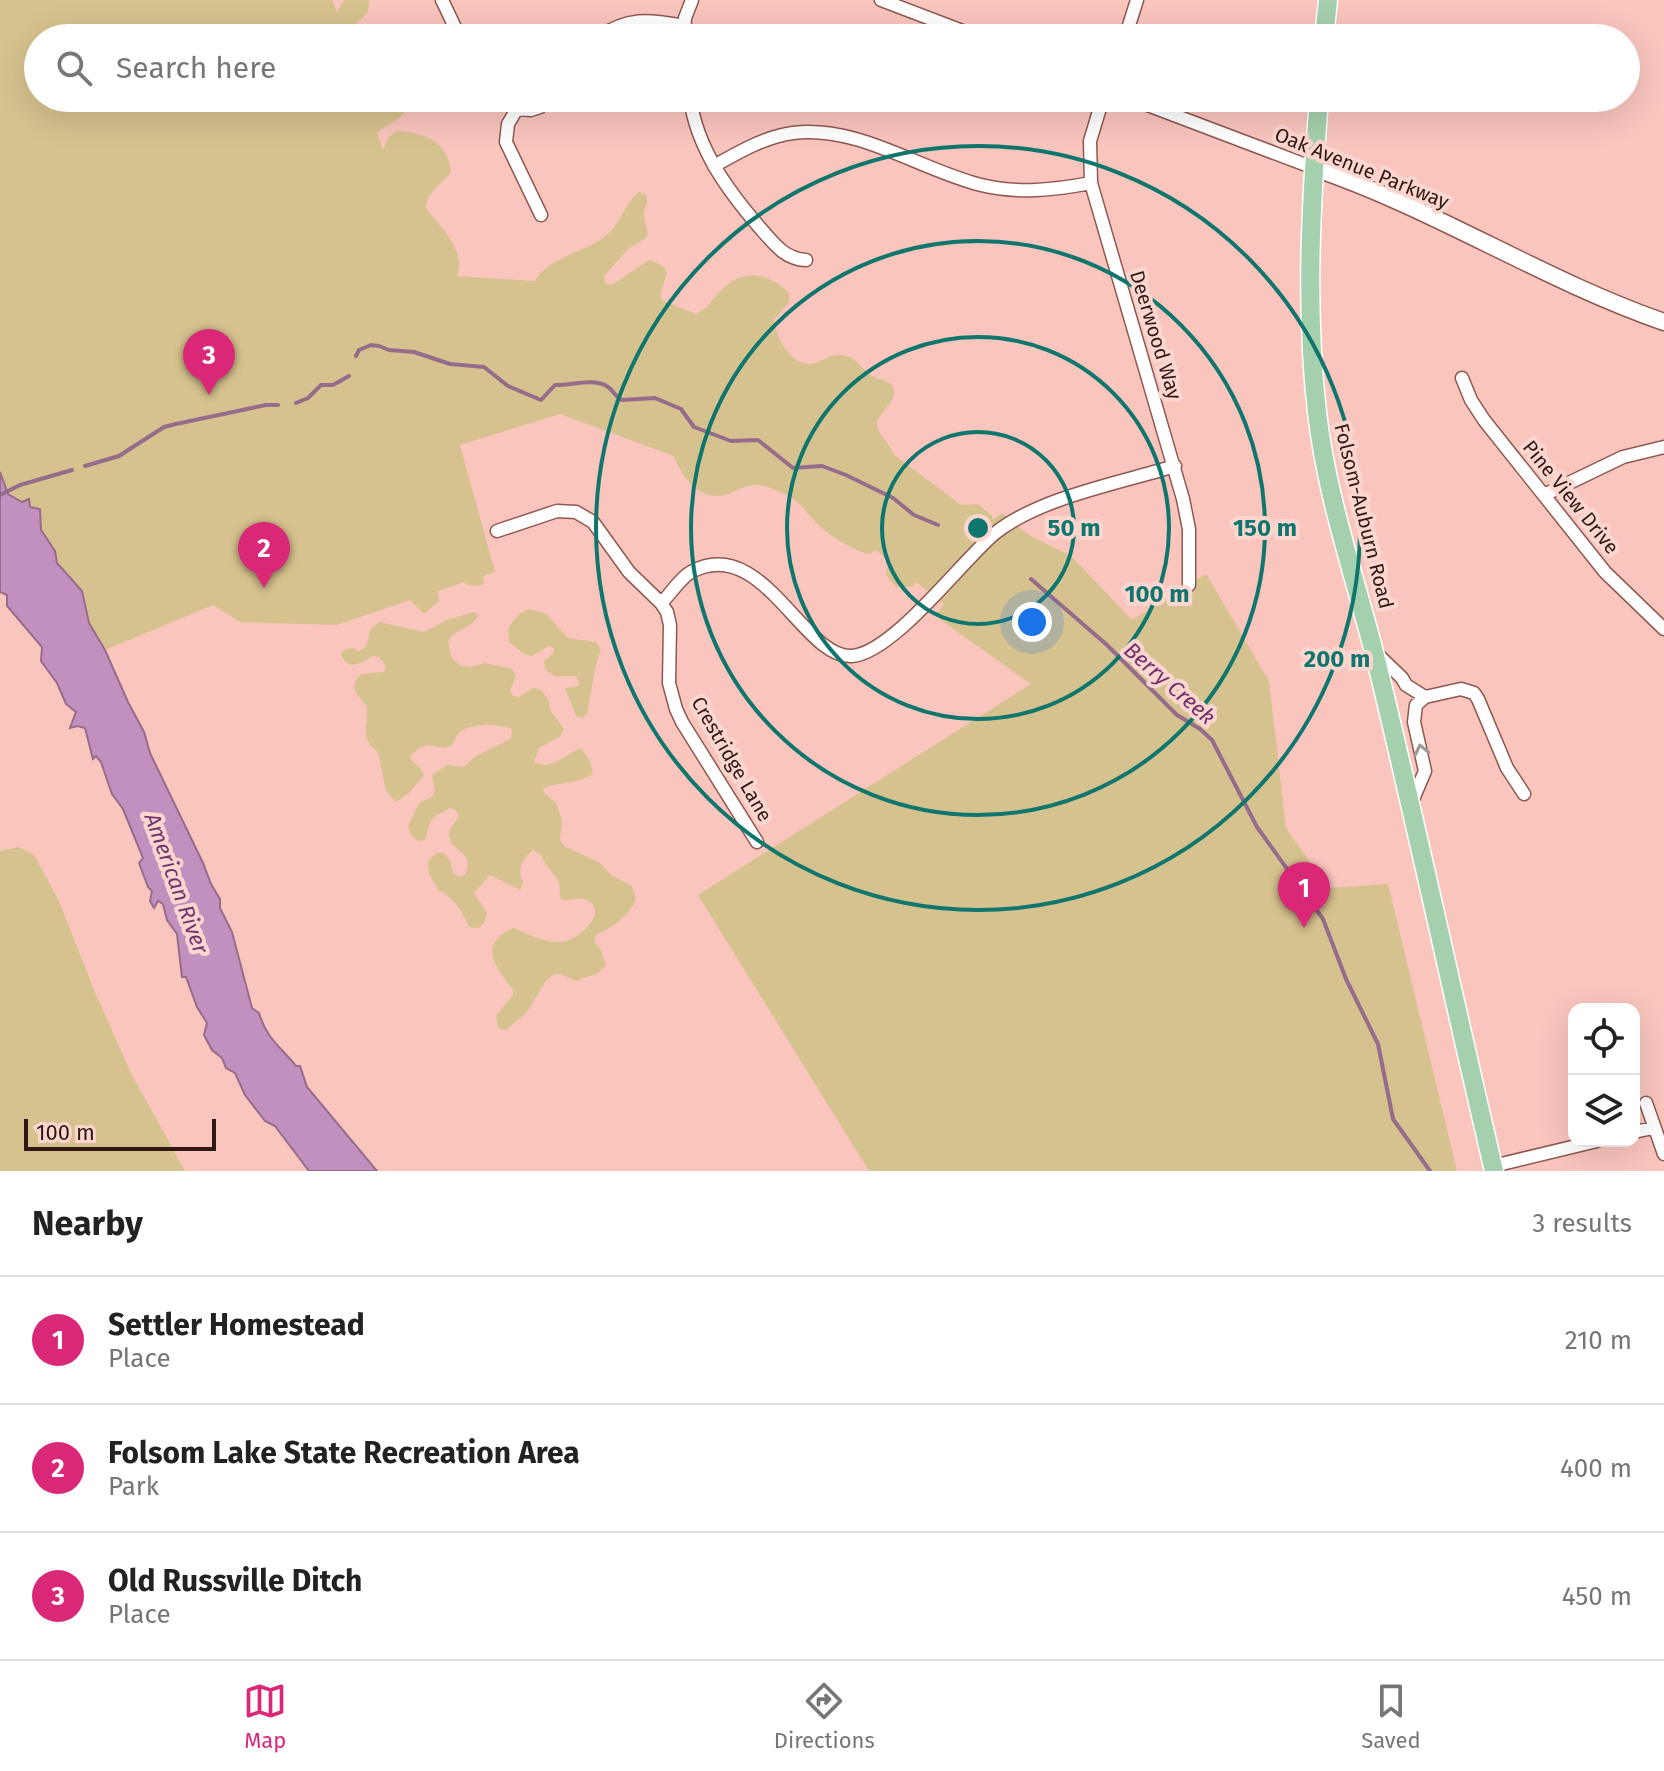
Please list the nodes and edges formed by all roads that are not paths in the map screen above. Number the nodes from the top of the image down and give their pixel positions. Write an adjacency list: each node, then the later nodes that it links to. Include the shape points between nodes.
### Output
1 (442, 0): 6 (street)
2 (692, 0): 9 (street)
3 (881, 0): 10 (street)
4 (1137, 0): 11 (street)
5 (1328, 0): 12 (main road)
6 (453, 24)
7 (619, 24): 8 (street)
8 (666, 24)
9 (686, 24)
10 (944, 24)
11 (1129, 24)
12 (1325, 24)
13 (513, 112): 21 (street, via 506,142)
14 (693, 112): 18 (street)
15 (1099, 112): 20 (street, Deerwood Way, via 1090,141)
16 (1166, 112): 19 (street, Oak Avenue Parkway)
17 (1318, 112): 19 (main road, Folsom-Auburn Road)
18 (714, 166): 20 (street, via 774,137 813,132 851,138 1002,189); 22 (street, via 780,250)
19 (1314, 168): 23 (main road, Oak Avenue Parkway, via 1398,199 1559,280); 32 (main road, Folsom-Auburn Road, via 1310,272 1317,412 1326,470)
20 (1091, 183): 26 (street, Deerwood Way)
21 (541, 215)
22 (806, 260)
23 (1664, 322)
24 (1462, 378): 27 (street, Pine View Drive, via 1477,411)
25 (1664, 447): 27 (street, via 1623,457)
26 (1175, 466): 29 (street, Deerwood Way, via 1189,529); 30 (street, via 1011,521 899,629 854,656 830,648 752,575 728,566 690,573)
27 (1544, 495): 31 (street, Pine View Drive, via 1605,572)
28 (497, 531): 30 (street, via 557,511 576,512 593,522 629,572)
29 (1189, 585)
30 (661, 603): 36 (street, Crestridge Lane, via 670,625 669,683 676,709)
31 (1664, 629)
32 (1375, 652): 33 (street); 35 (main road, Folsom-Auburn Road)
33 (1425, 697): 34 (street, via 1461,689 1474,693); 35 (street, one-way to 33, via 1425,771 1414,712)
34 (1524, 794)
35 (1411, 804): 42 (main road, Folsom-Auburn Road)
36 (757, 842)
37 (1646, 1103): 38 (street)
38 (1653, 1128): 39 (street); 41 (street)
39 (1640, 1131)
40 (1574, 1147): 42 (street)
41 (1664, 1154)
42 (1493, 1168)

